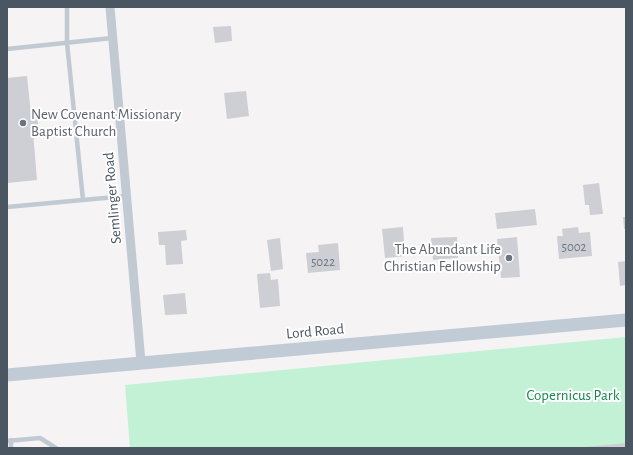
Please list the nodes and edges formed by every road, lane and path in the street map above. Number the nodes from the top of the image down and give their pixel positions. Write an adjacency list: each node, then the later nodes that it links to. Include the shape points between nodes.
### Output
1 (67, 7): 4 (lane)
2 (110, 7): 3 (street, Semlinger Road)
3 (112, 38): 4 (lane); 6 (street, Semlinger Road)
4 (67, 43): 5 (lane); 7 (lane)
5 (7, 49)
6 (126, 196): 7 (lane); 10 (street, Semlinger Road)
7 (83, 200): 8 (lane)
8 (7, 207)
9 (626, 320): 10 (street, Lord Road)
10 (140, 362): 11 (street, Lord Road)
11 (7, 375)
12 (9, 440): 13 (lane); 14 (lane, via 40,438)
13 (12, 448)
14 (56, 448)

